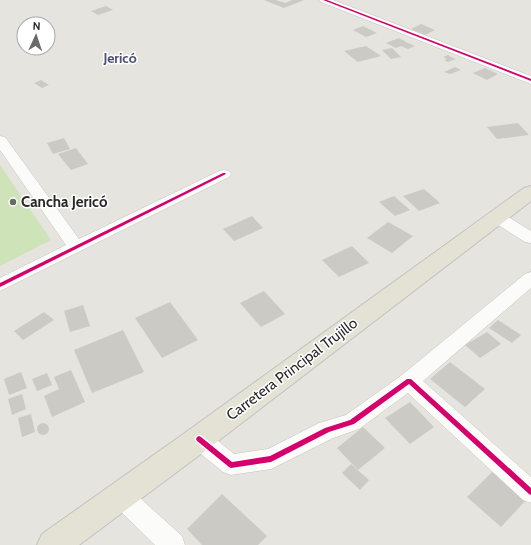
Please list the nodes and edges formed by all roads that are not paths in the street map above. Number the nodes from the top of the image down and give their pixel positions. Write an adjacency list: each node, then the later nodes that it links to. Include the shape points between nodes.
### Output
1 (324, 0): 2 (street)
2 (531, 80)
3 (0, 140): 8 (street)
4 (224, 174): 8 (street)
5 (531, 192): 6 (main road, Carretera Principal Trujillo)
6 (497, 217): 7 (street); 12 (main road, Carretera Principal Trujillo)
7 (531, 238)
8 (76, 247): 10 (street)
9 (531, 278): 11 (street)
10 (0, 285)
11 (409, 381): 12 (street, via 352,422 327,430 271,459 231,465); 13 (street)
12 (199, 439): 14 (main road, Carretera Principal Trujillo)
13 (531, 492)
14 (121, 496): 15 (main road, Carretera Principal Trujillo); 16 (street)
15 (53, 545)
16 (173, 545)

